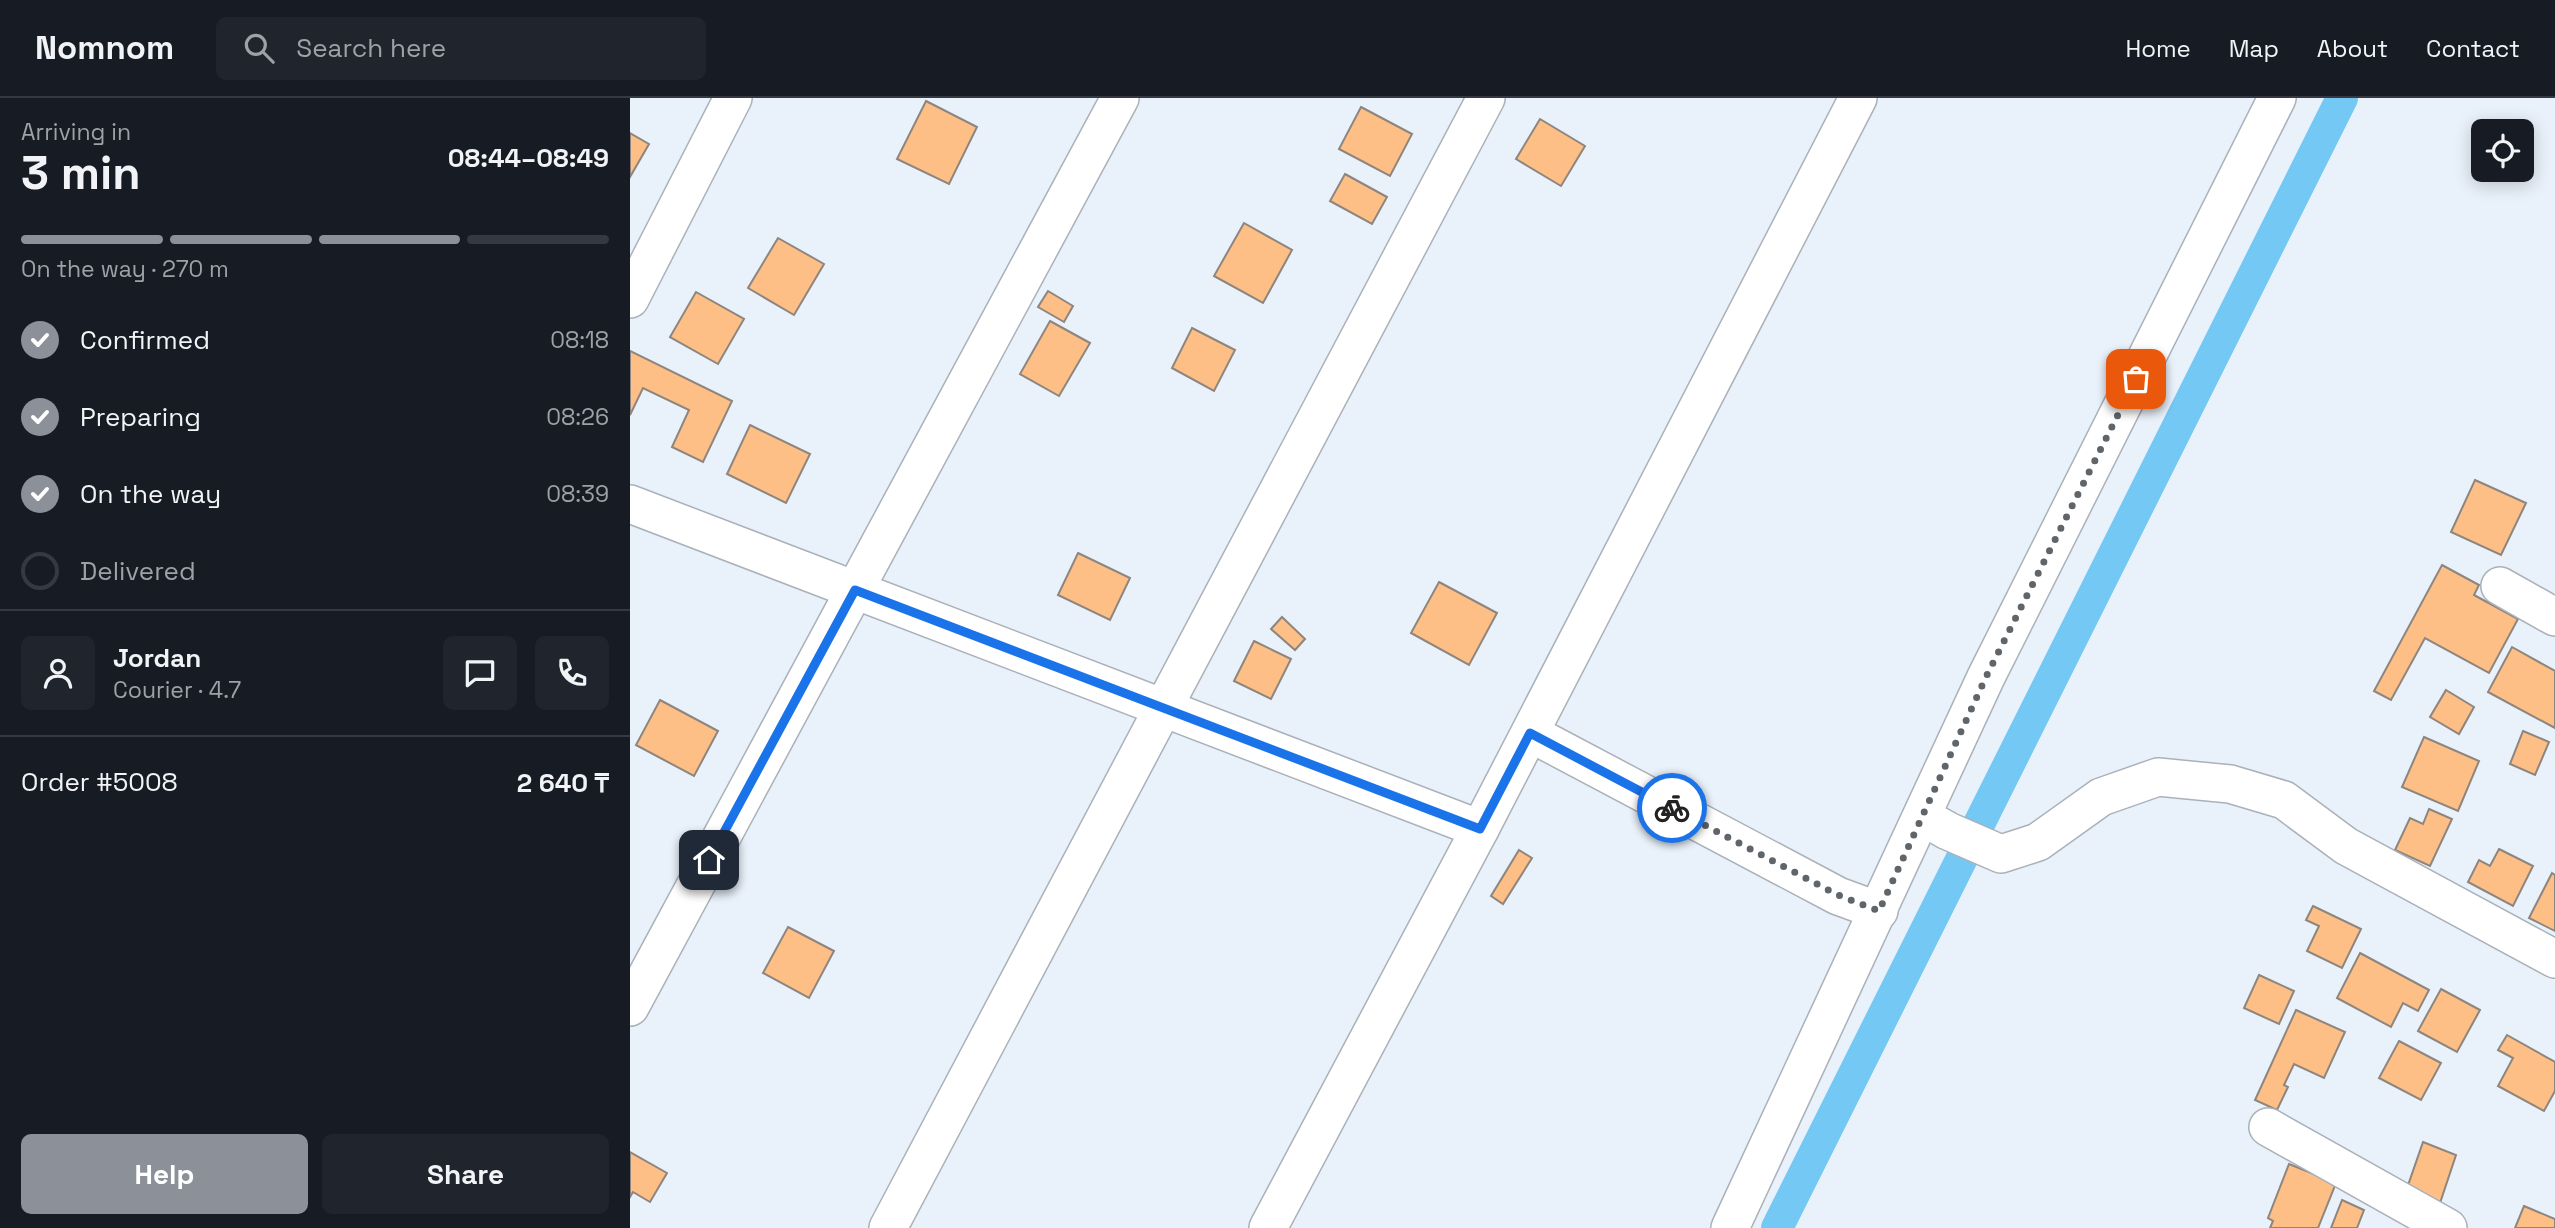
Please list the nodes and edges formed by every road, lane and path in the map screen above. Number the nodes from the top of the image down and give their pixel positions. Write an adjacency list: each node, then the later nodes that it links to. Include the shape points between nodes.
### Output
1 (733, 98): 6 (street)
2 (1120, 98): 9 (street)
3 (1486, 98): 11 (street)
4 (1858, 98): 12 (street)
5 (2277, 98): 13 (street, via 1986,677)
6 (630, 299)
7 (630, 504): 9 (street)
8 (2500, 586): 10 (street)
9 (855, 590): 11 (street); 17 (street)
10 (2555, 617)
11 (1163, 708): 14 (street); 19 (street)
12 (1530, 733): 14 (street); 15 (street, via 1838,895)
13 (1936, 824): 15 (street); 16 (street, via 2001,853 2038,842 2101,797 2158,777 2230,784 2284,800 2346,846)
14 (1480, 829): 20 (street)
15 (1879, 911): 21 (street)
16 (2555, 959)
17 (630, 1007)
18 (2268, 1127): 22 (street)
19 (888, 1228)
20 (1268, 1228)
21 (1730, 1228)
22 (2448, 1228)

